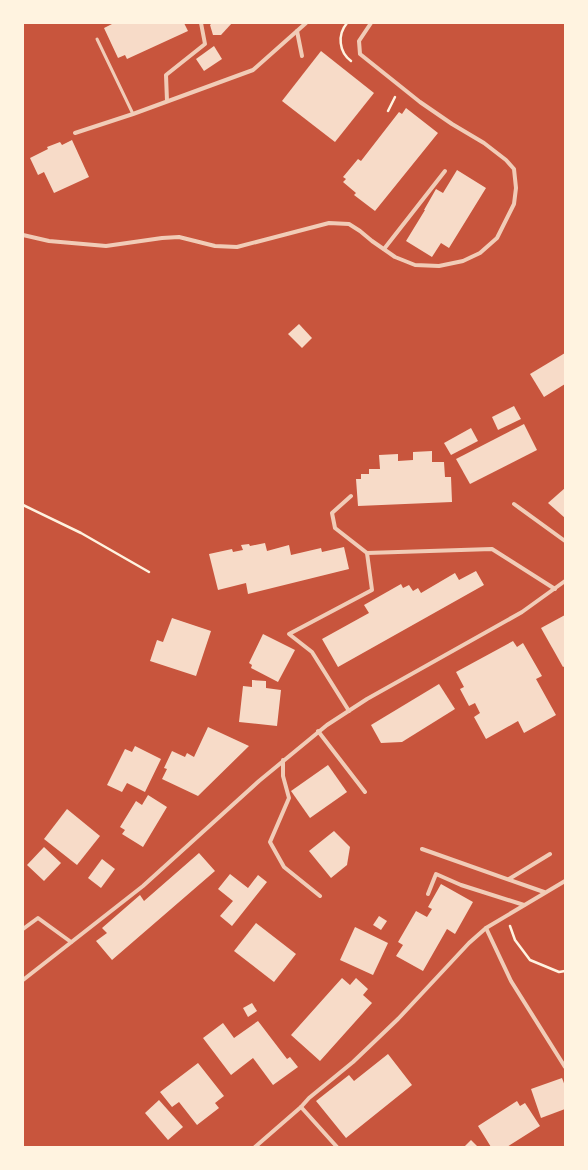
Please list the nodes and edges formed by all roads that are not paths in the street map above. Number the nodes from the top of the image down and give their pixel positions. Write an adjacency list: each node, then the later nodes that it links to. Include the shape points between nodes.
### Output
1 (201, 23): 7 (street, via 205,44 166,75)
2 (306, 23): 4 (street)
3 (371, 23): 12 (street, via 359,41 360,54 420,102 506,160 514,169 516,188 514,204 497,238 480,253 463,261 439,266 415,265 395,257)
4 (297, 32): 6 (street); 7 (street, via 253,70)
5 (97, 39): 8 (lane)
6 (302, 56)
7 (167, 101): 8 (street)
8 (133, 114): 9 (street)
9 (75, 133)
10 (445, 170): 12 (street)
11 (23, 235): 12 (street, via 49,241 106,246 179,238 215,246 237,247 329,223 349,224)
12 (384, 249)
13 (351, 496): 16 (street, via 332,512 335,528)
14 (514, 504): 15 (street)
15 (565, 541)
16 (367, 553): 18 (street, via 492,549); 19 (street, via 372,590 289,634 312,652)
17 (565, 582): 18 (street)
18 (555, 589): 19 (street, via 522,612)
19 (349, 710): 20 (street)
20 (318, 731): 21 (street); 22 (street)
21 (284, 760): 29 (street, via 283,776 289,798 270,842 284,867); 33 (street, via 143,886)
22 (365, 792)
23 (422, 849): 25 (street)
24 (550, 854): 25 (street)
25 (509, 879): 27 (street)
26 (565, 880): 27 (street)
27 (544, 892): 30 (street)
28 (428, 894): 30 (street, via 436,874 461,885)
29 (320, 896)
30 (524, 905): 31 (street)
31 (486, 928): 35 (street, via 511,981); 36 (street, via 398,1019)
32 (23, 929): 33 (street, via 38,918)
33 (71, 942): 34 (street)
34 (23, 980)
35 (565, 1067)
36 (301, 1107): 37 (street); 38 (street)
37 (255, 1147)
38 (337, 1147)

